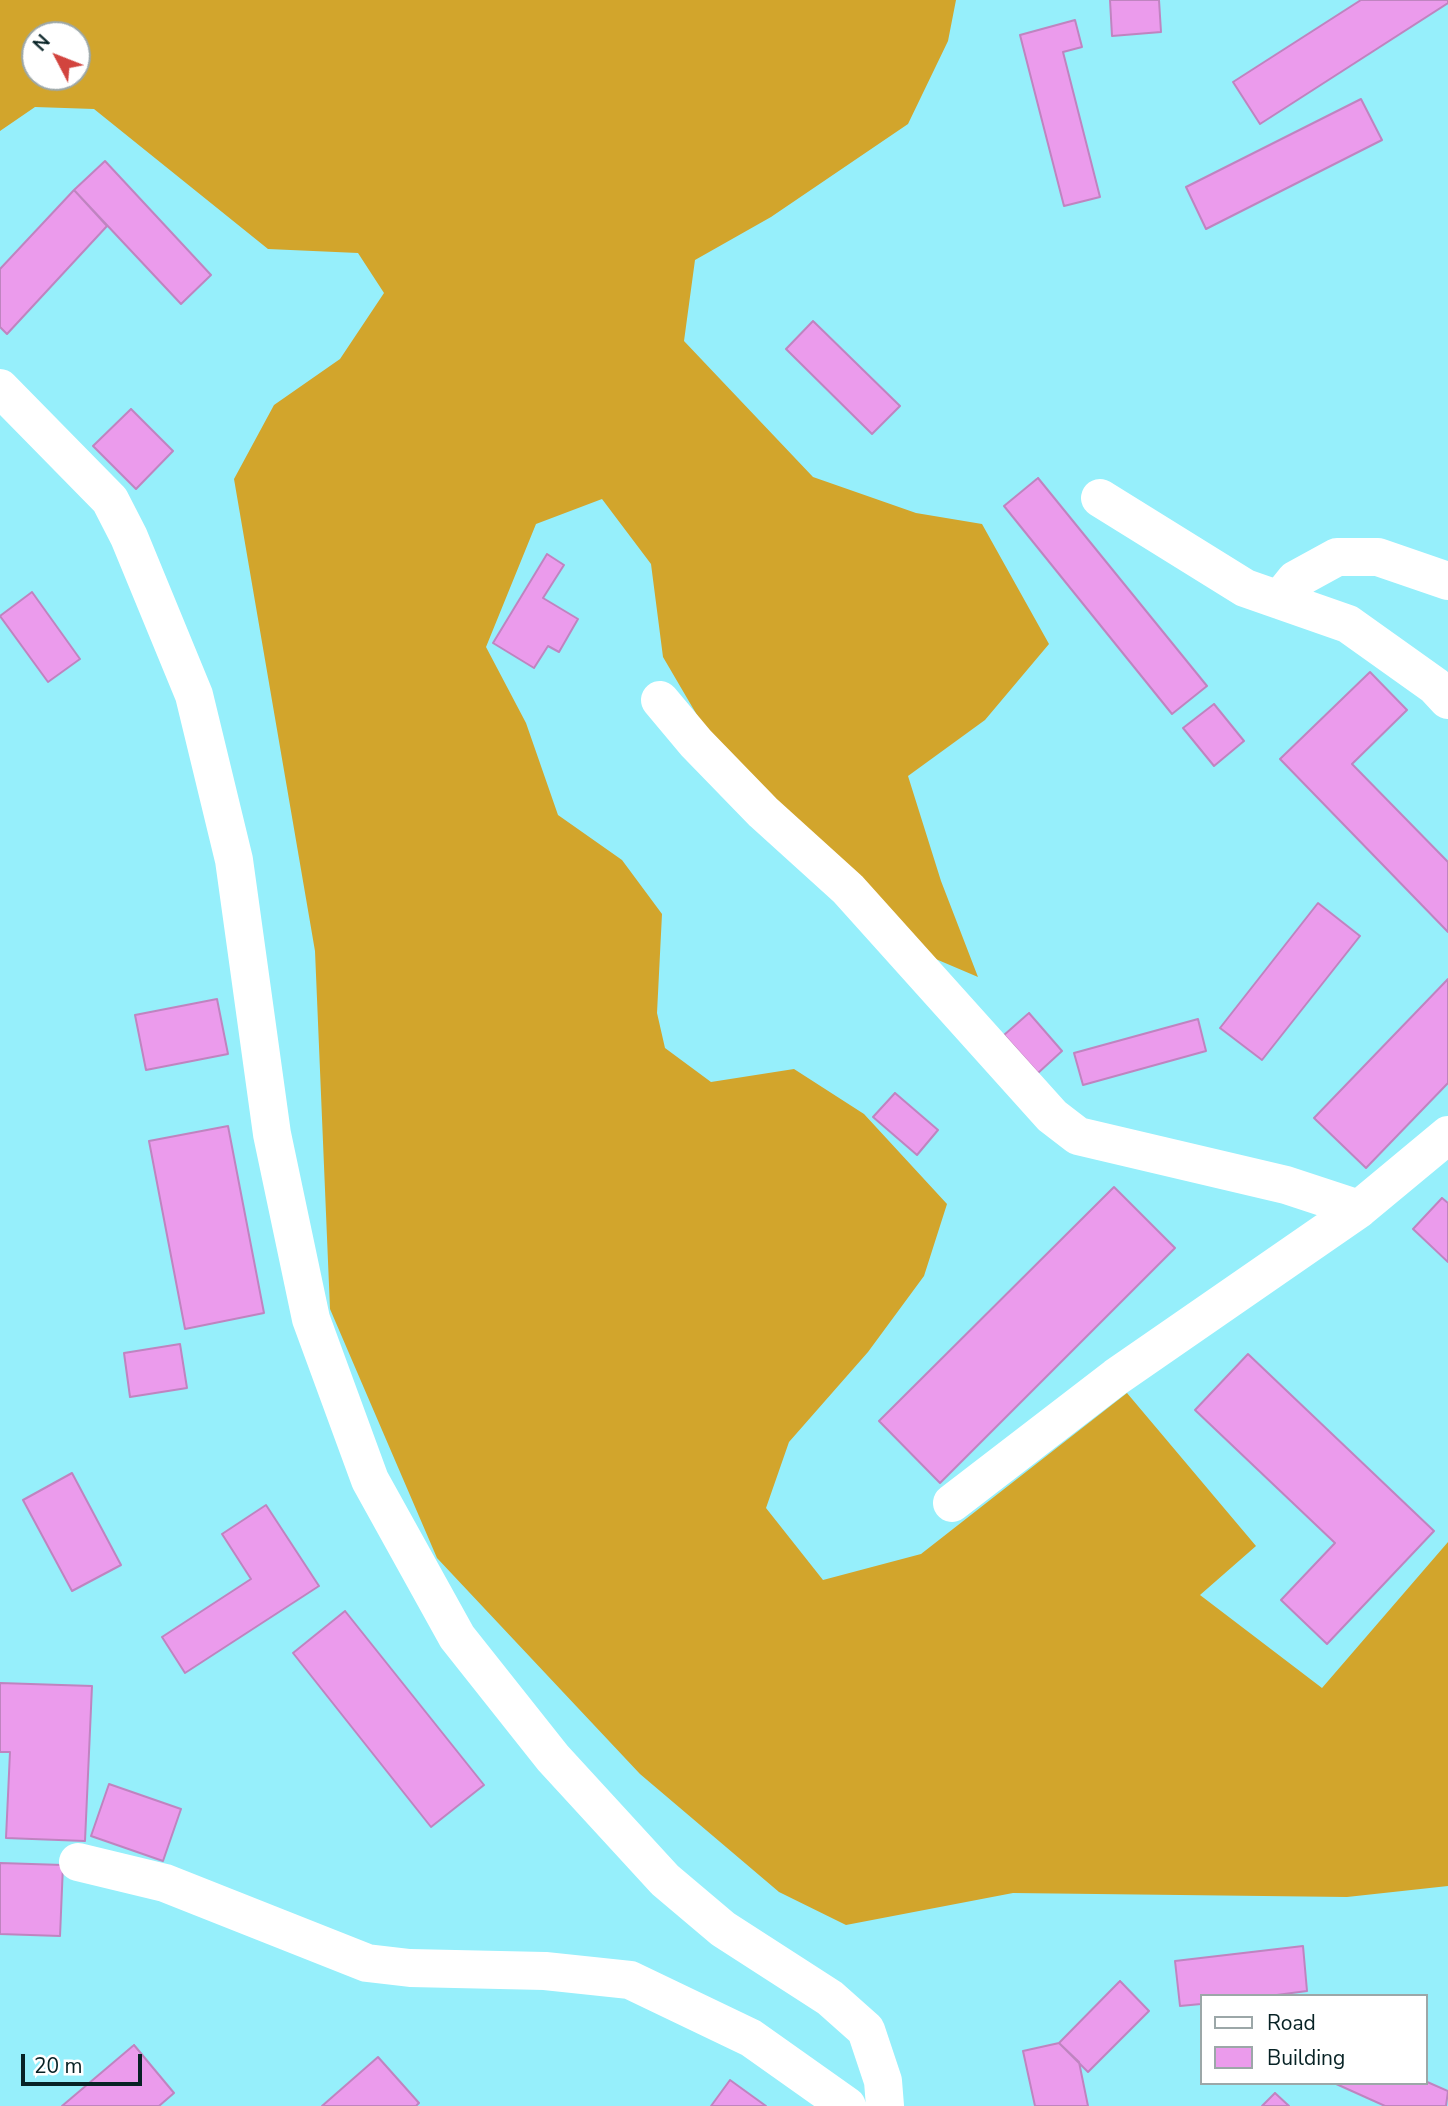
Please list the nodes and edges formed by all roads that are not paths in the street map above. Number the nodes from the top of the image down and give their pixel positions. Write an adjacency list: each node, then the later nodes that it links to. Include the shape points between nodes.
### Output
1 (0, 388): 12 (street, via 110,500 194,695 234,860 272,1134 311,1319 370,1480 457,1637 553,1758 665,1880 723,1929 830,1997 866,2030 883,2081)
2 (1100, 498): 4 (street, via 1245,588)
3 (1448, 581): 4 (street, via 1378,556 1337,557 1295,580)
4 (1279, 600): 6 (street, via 1348,624)
5 (660, 700): 8 (street, via 762,812 848,889 1052,1116 1078,1136 1286,1185)
6 (1448, 700)
7 (1448, 1135): 8 (street)
8 (1359, 1209): 9 (street, via 1116,1377)
9 (952, 1503)
10 (78, 1862): 11 (street, via 165,1883 367,1963 630,1980 751,2038)
11 (847, 2106)
12 (885, 2106)

